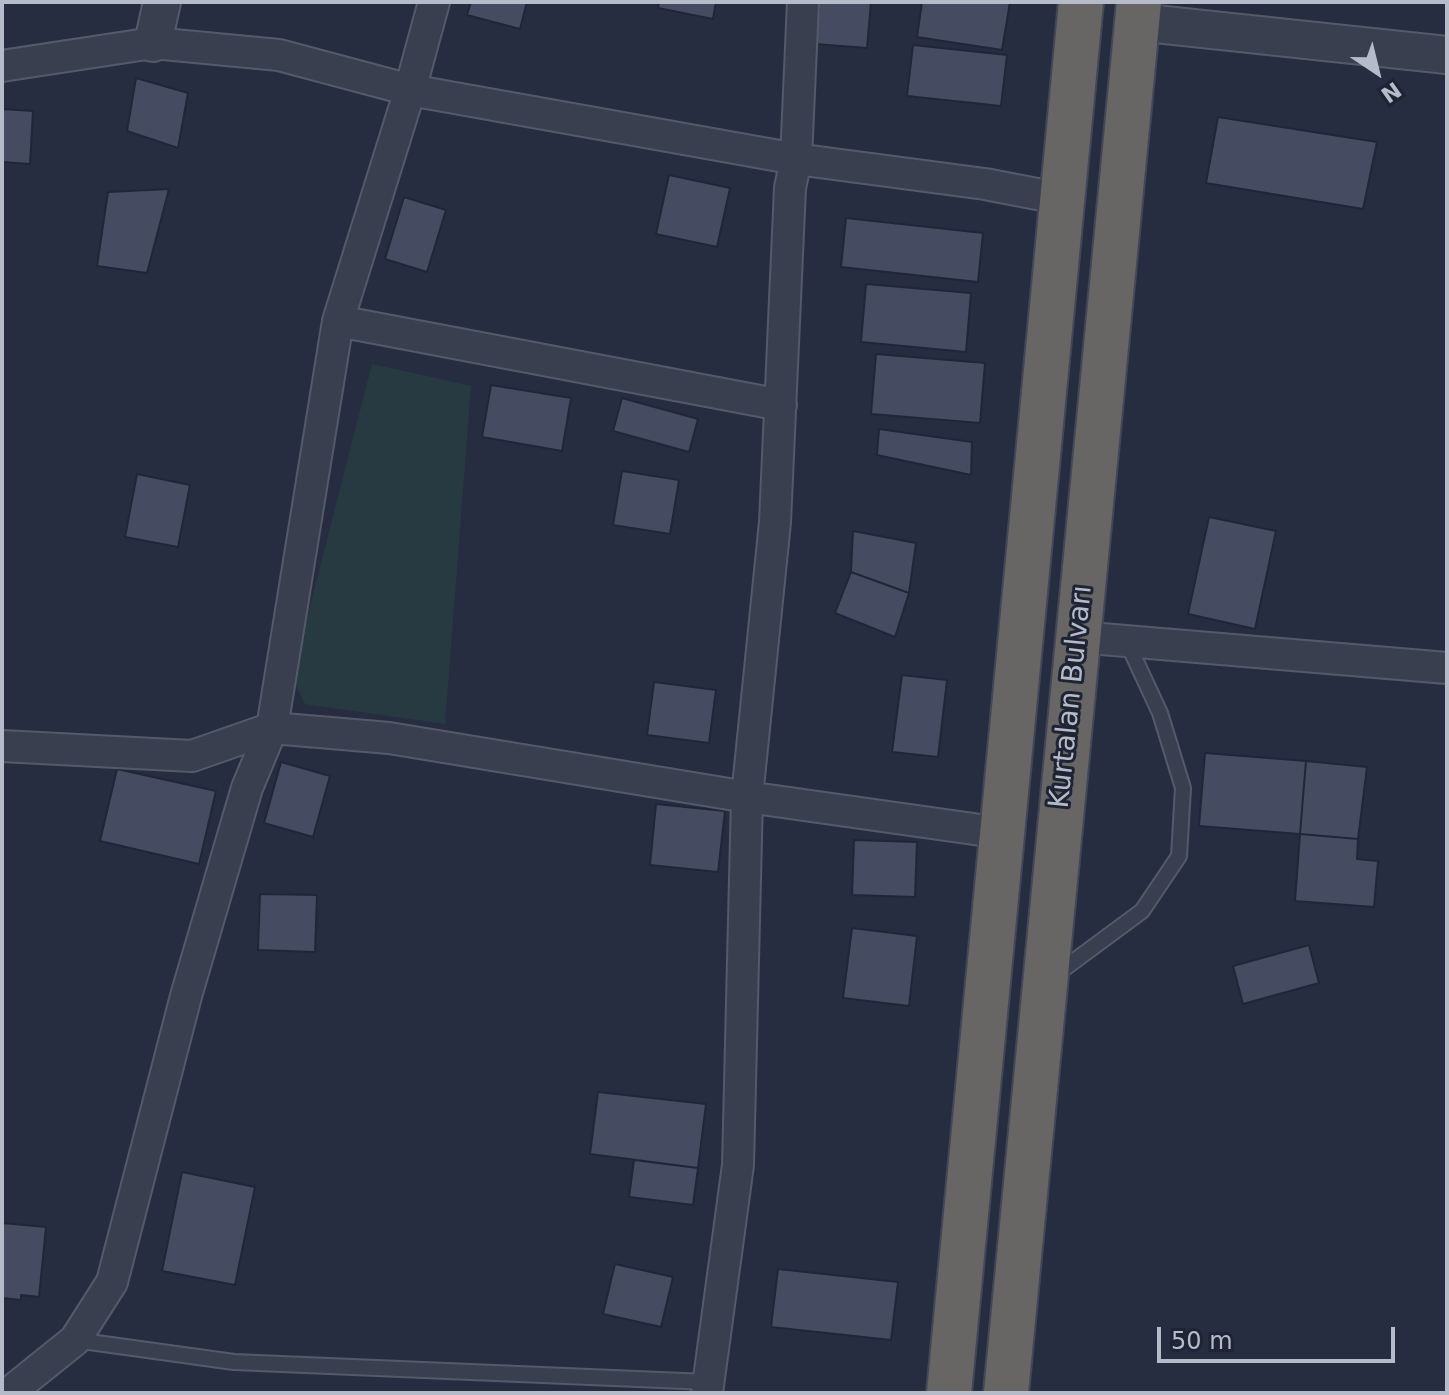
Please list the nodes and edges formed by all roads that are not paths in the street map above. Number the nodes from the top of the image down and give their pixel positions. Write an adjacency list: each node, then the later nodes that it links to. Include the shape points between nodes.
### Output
1 (162, 2): 6 (street)
2 (434, 2): 9 (street)
3 (803, 2): 10 (street)
4 (1081, 2): 11 (highway, Kurtalan Bulvarı)
5 (1138, 12): 7 (street); 14 (highway, Kurtalan Bulvarı)
6 (153, 43): 8 (street); 9 (street, via 279,55)
7 (1447, 55)
8 (2, 66)
9 (410, 90): 10 (street); 12 (street)
10 (796, 159): 11 (street); 13 (street, via 790,188)
11 (1063, 199): 20 (highway, Kurtalan Bulvarı)
12 (338, 321): 13 (street); 17 (street)
13 (781, 405): 19 (street, via 775,522)
14 (1078, 637): 15 (street); 21 (highway, Kurtalan Bulvarı)
15 (1127, 642): 16 (street); 21 (lane, via 1160,713 1183,788 1179,856 1142,911)
16 (1447, 668)
17 (272, 728): 18 (street, via 192,756); 19 (street, via 389,738); 22 (street, via 247,788 190,981 112,1282)
18 (2, 746)
19 (747, 797): 20 (street); 23 (street, via 738,1165)
20 (1002, 833): 25 (highway, Kurtalan Bulvarı)
21 (1044, 983): 26 (highway, Kurtalan Bulvarı)
22 (75, 1340): 23 (lane, via 234,1362); 24 (street)
23 (708, 1387)
24 (9, 1393)
25 (949, 1393)
26 (1006, 1393)

